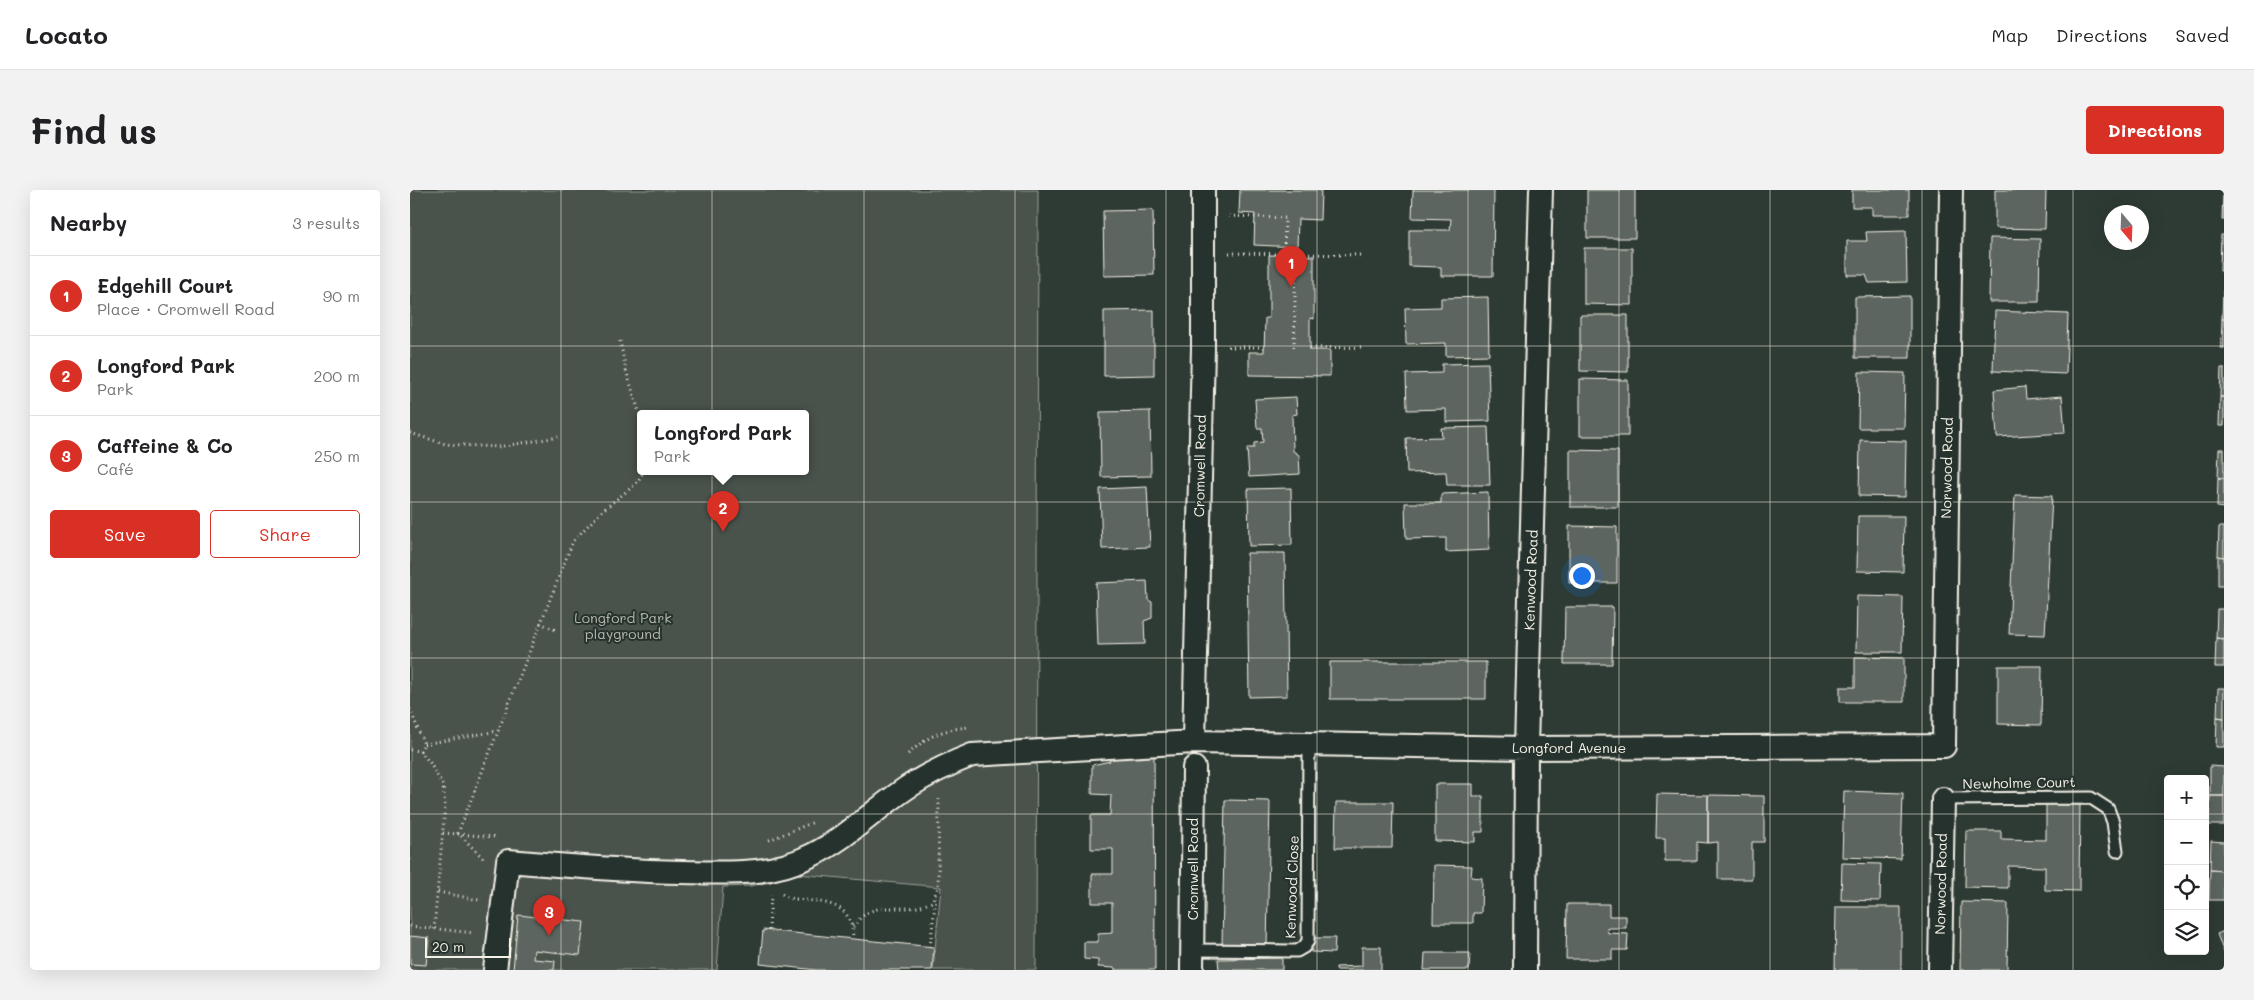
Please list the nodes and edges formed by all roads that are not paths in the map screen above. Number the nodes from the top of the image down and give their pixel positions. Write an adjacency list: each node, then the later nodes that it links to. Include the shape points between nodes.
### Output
1 (1203, 190): 4 (street, Cromwell Road, via 1203,348)
2 (1541, 190): 7 (street, Kenwood Road)
3 (1951, 190): 6 (street, Norwood Road)
4 (1194, 742): 5 (street, Longford Avenue); 12 (street, Longford Avenue, via 972,755 939,768 820,850 786,867 750,873 652,871 508,861)
5 (1309, 744): 7 (street, Longford Avenue); 11 (lane, Kenwood Close, via 1308,941 1297,951)
6 (1944, 746): 7 (street, Longford Avenue)
7 (1526, 748): 13 (street, Kenwood Road)
8 (1194, 768): 11 (street, Cromwell Road)
9 (1943, 799): 10 (lane, Newholme Court, via 2091,798 2108,809); 14 (street, Norwood Road)
10 (2117, 851)
11 (1192, 960)
12 (495, 970)
13 (1525, 970)
14 (1940, 970)

